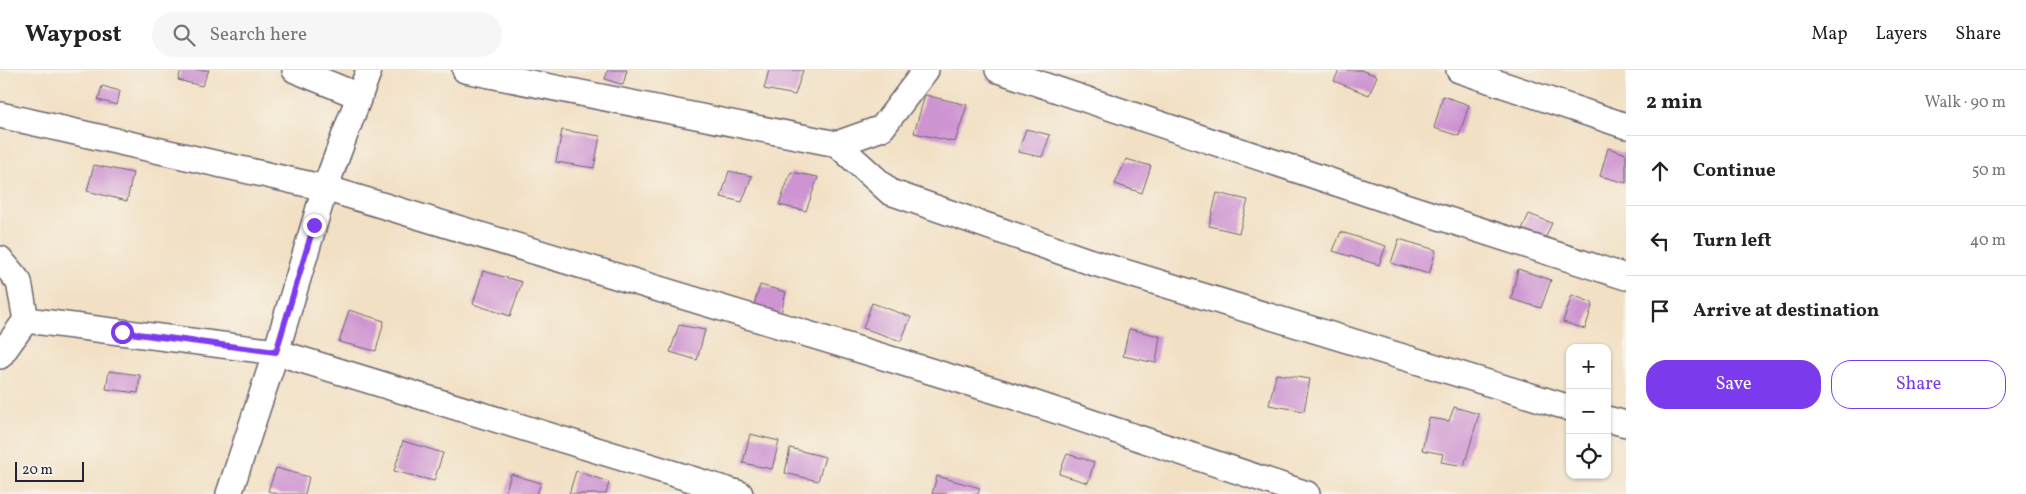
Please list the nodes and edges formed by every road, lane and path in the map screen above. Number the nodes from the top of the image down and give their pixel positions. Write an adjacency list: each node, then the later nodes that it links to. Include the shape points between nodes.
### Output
1 (295, 70): 7 (street)
2 (369, 70): 7 (street)
3 (465, 70): 10 (street)
4 (926, 70): 10 (street, via 882,128)
5 (998, 70): 13 (street)
6 (1458, 70): 9 (street)
7 (359, 96): 11 (street)
8 (0, 115): 11 (street)
9 (1626, 126)
10 (837, 144): 17 (street, via 890,192 1088,262)
11 (325, 188): 15 (street); 22 (street, via 1006,394)
12 (0, 259): 14 (street, via 19,282)
13 (1626, 277)
14 (26, 320): 15 (street); 16 (street)
15 (276, 352): 20 (street); 21 (street)
16 (0, 356)
17 (1566, 407)
18 (1611, 420): 19 (street)
19 (1626, 424)
20 (229, 494)
21 (740, 494)
22 (1307, 494)

